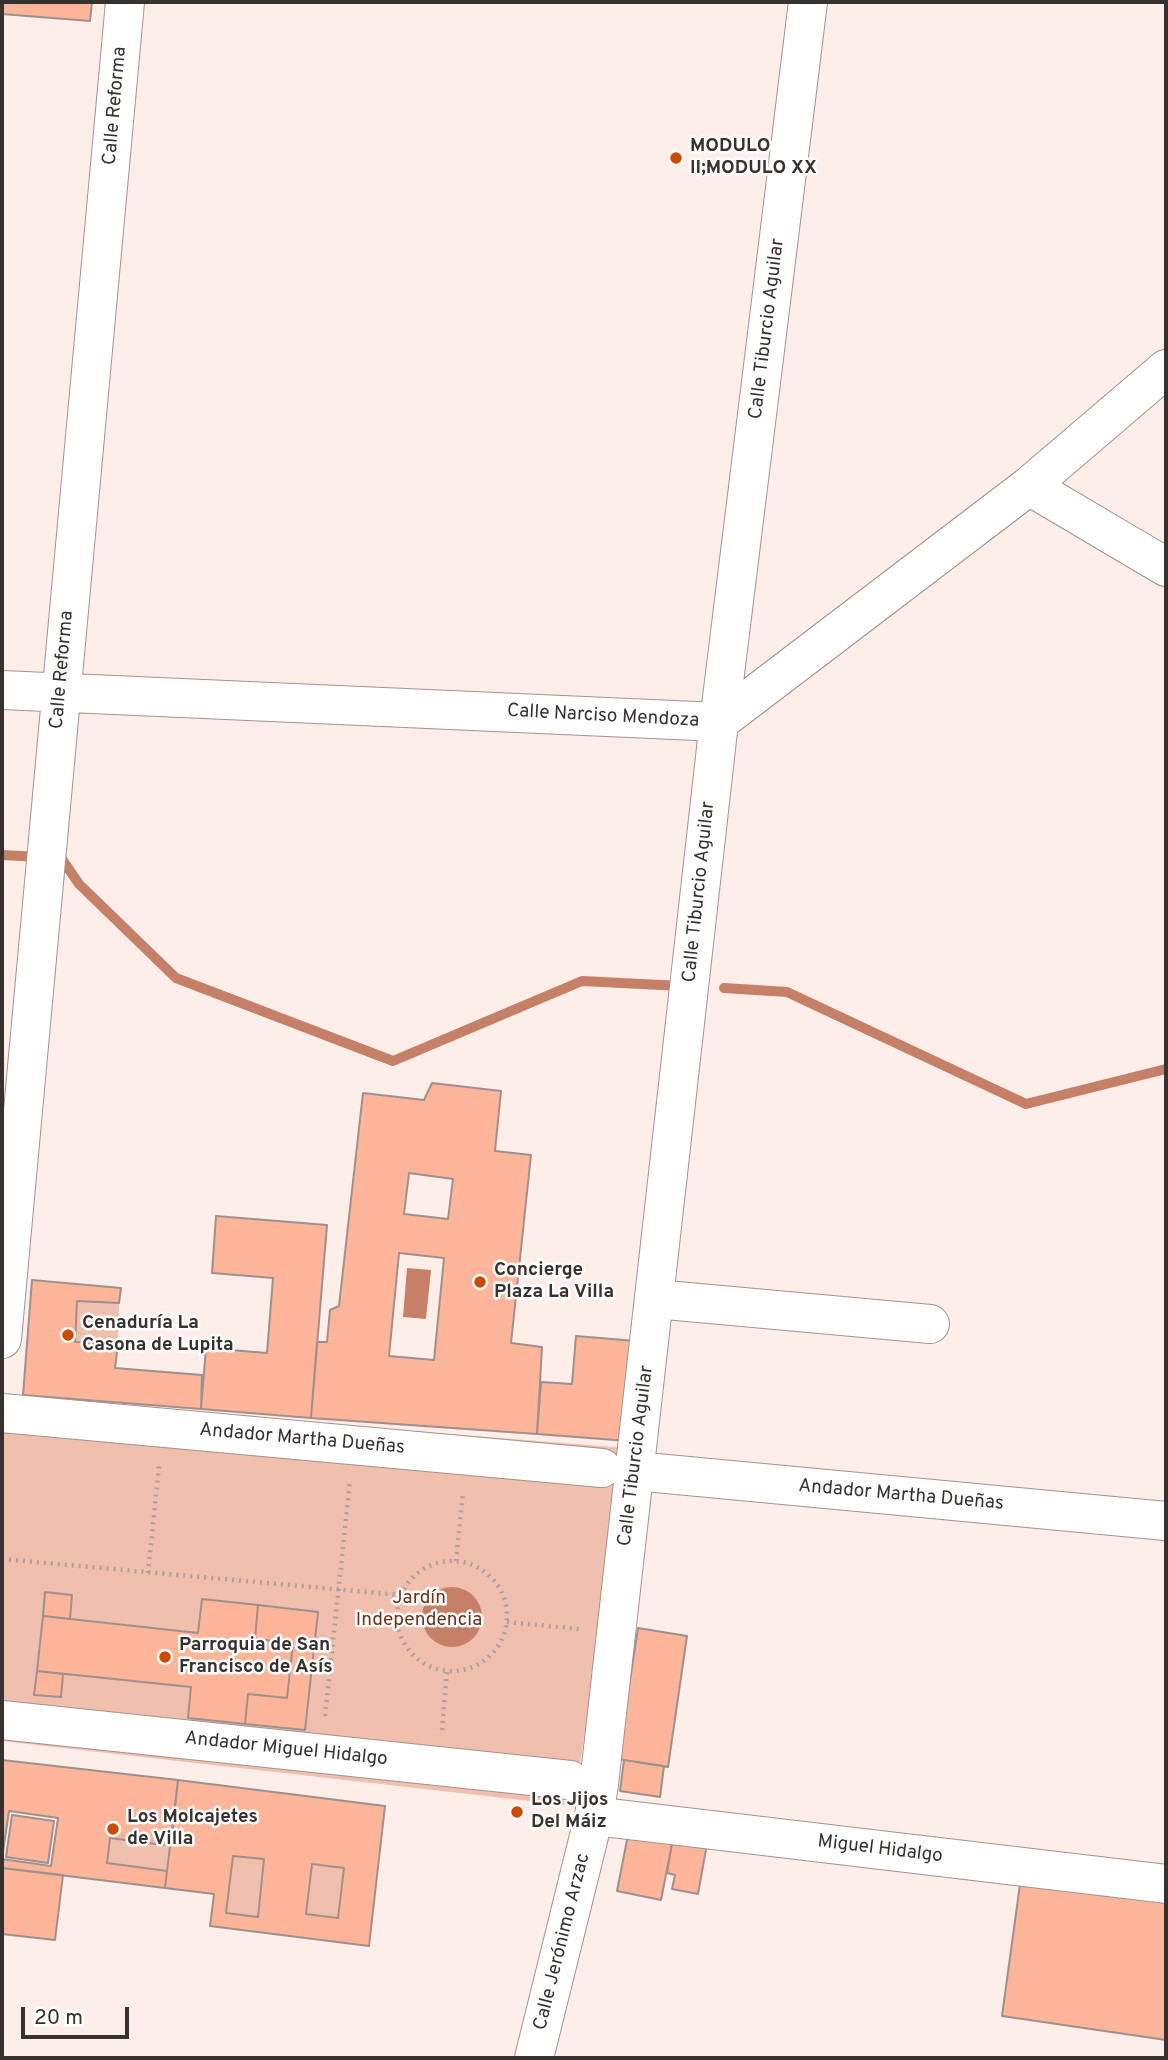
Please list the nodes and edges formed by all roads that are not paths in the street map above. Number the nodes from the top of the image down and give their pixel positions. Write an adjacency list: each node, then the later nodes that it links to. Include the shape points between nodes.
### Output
1 (125, 2): 7 (street, Calle Reforma)
2 (808, 2): 8 (street, Calle Tiburcio Aguilar)
3 (1166, 369): 4 (street, Calle Narciso Mendoza)
4 (1030, 486): 5 (street); 8 (street, Calle Narciso Mendoza)
5 (1166, 567)
6 (2, 690): 7 (street, Calle Narciso Mendoza)
7 (61, 693): 8 (street, Calle Narciso Mendoza); 11 (street, Calle Reforma)
8 (719, 722): 9 (street, Calle Tiburcio Aguilar)
9 (655, 1299): 10 (street); 13 (street, Calle Tiburcio Aguilar)
10 (930, 1324)
11 (2, 1339)
12 (2, 1413): 13 (street, Andador Martha Dueñas)
13 (618, 1469): 14 (street, Andador Martha Dueñas); 16 (street, Calle Tiburcio Aguilar)
14 (1166, 1521)
15 (2, 1720): 16 (street, Andador Miguel Hidalgo, via 439,1765)
16 (588, 1793): 17 (street, Miguel Hidalgo); 18 (street, Calle Jerónimo Arzac)
17 (1166, 1884)
18 (534, 2058)

